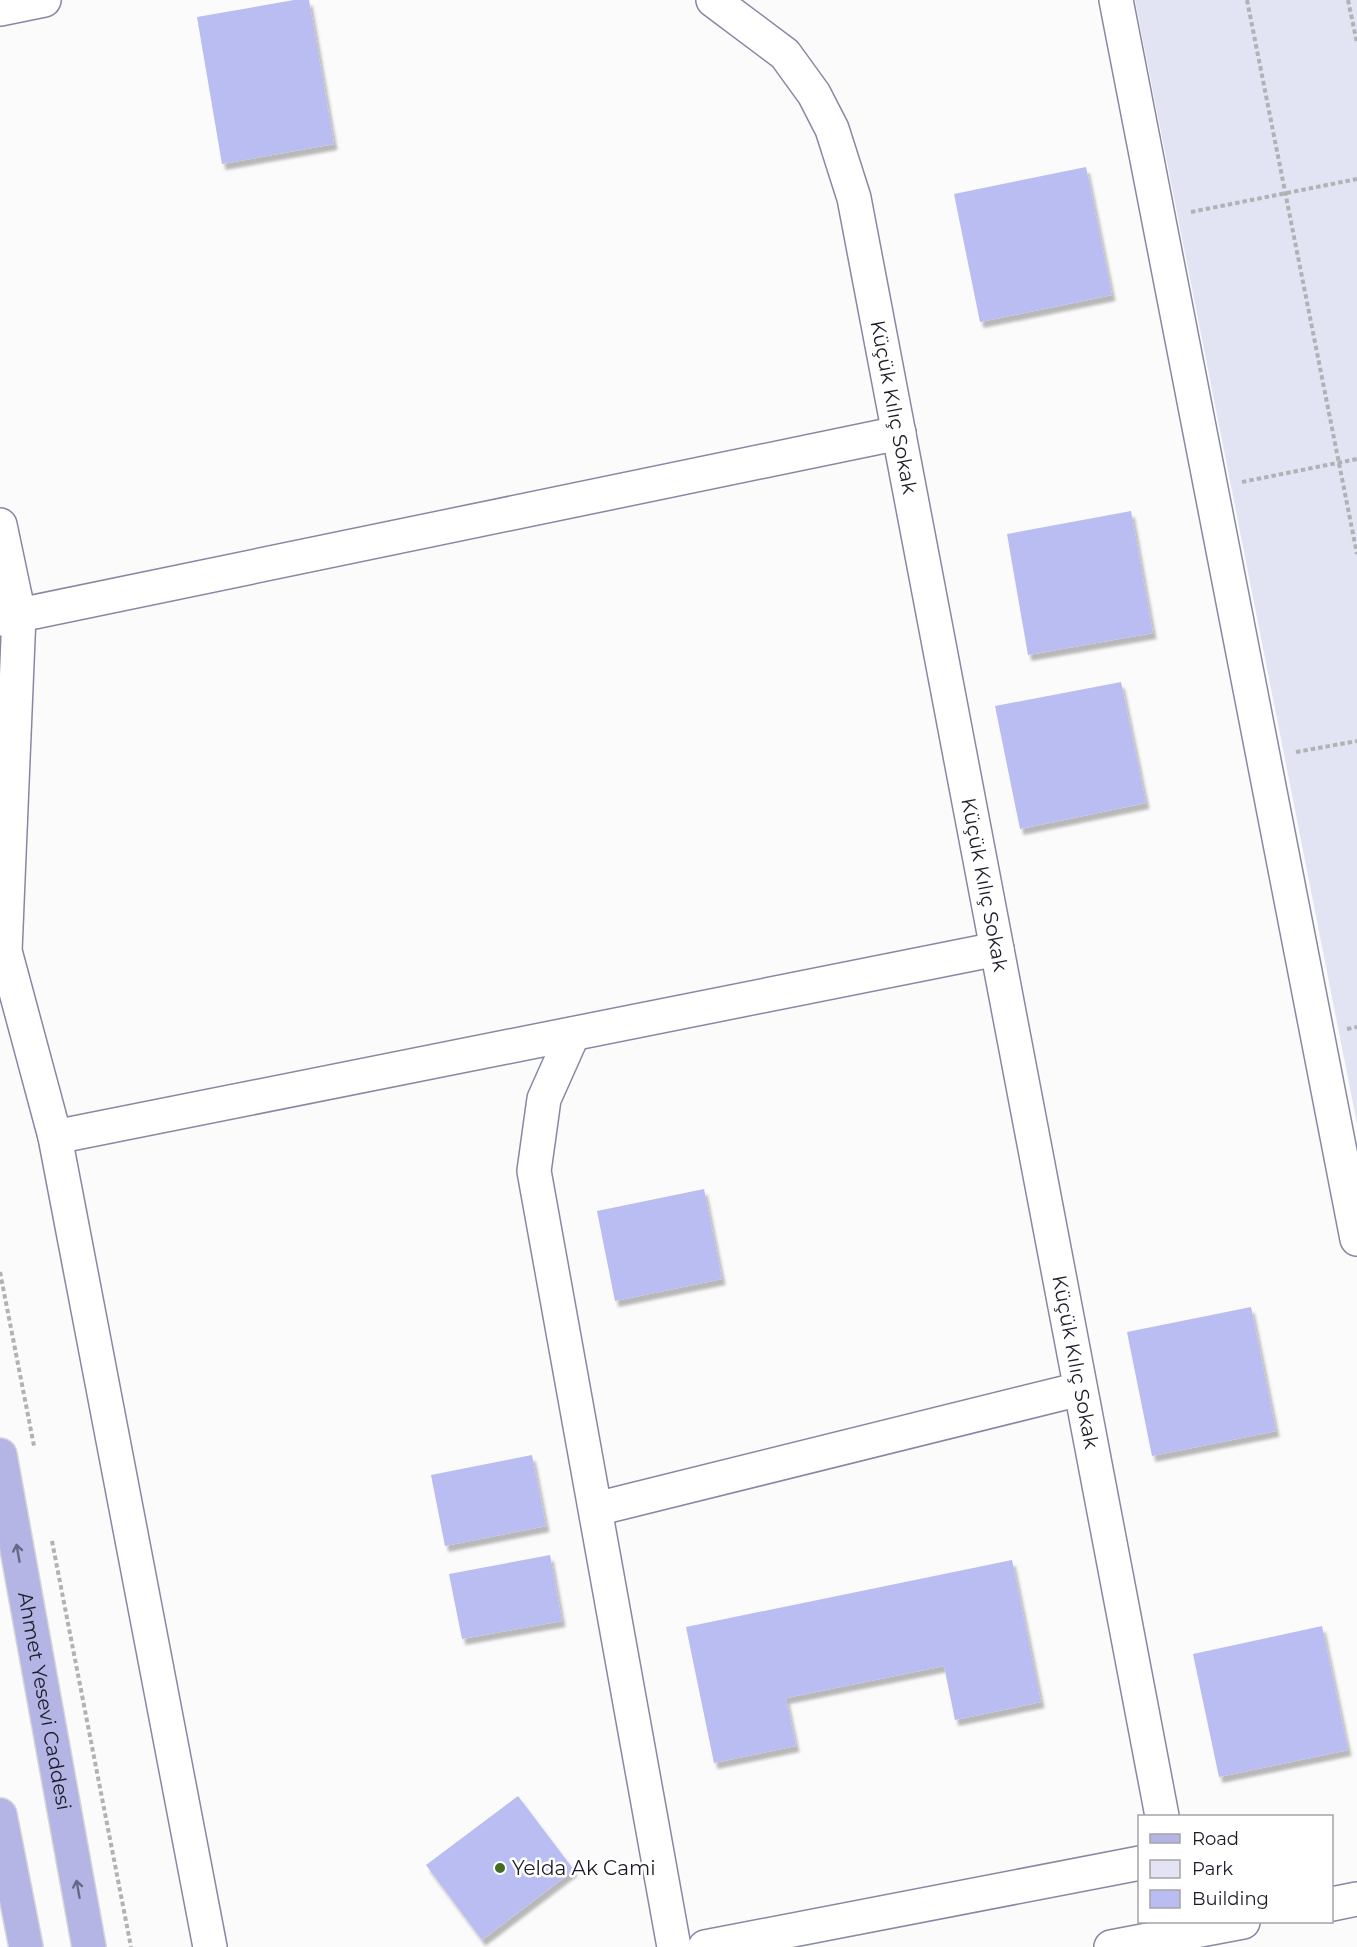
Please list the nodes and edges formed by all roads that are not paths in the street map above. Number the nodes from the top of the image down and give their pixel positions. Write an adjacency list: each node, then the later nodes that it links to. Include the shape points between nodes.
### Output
1 (44, 0): 4 (street)
2 (712, 0): 5 (street, Küçük Kılıç Sokak, via 785,54 814,94 832,129 854,198)
3 (1116, 0): 11 (street)
4 (0, 9)
5 (898, 434): 7 (street); 8 (street, Küçük Kılıç Sokak)
6 (0, 525): 7 (street)
7 (9, 617): 10 (street, via 5,951)
8 (997, 949): 9 (street); 12 (street, Küçük Kılıç Sokak)
9 (573, 1034): 10 (street); 14 (street, via 544,1098 534,1171)
10 (55, 1137): 24 (street)
11 (1357, 1239)
12 (1080, 1389): 14 (street); 16 (street, Küçük Kılıç Sokak)
13 (0, 1455): 23 (main road, Ahmet Yesevi Caddesi, one-way to 13)
14 (596, 1509): 25 (street)
15 (0, 1815): 22 (main road)
16 (1161, 1815)
17 (1138, 1863): 26 (street)
18 (1357, 1899): 19 (street)
19 (1333, 1904)
20 (1238, 1923): 21 (street)
21 (1184, 1934): 27 (street)
22 (26, 1947)
23 (89, 1947)
24 (210, 1947)
25 (674, 1947)
26 (705, 1947)
27 (1111, 1947)

